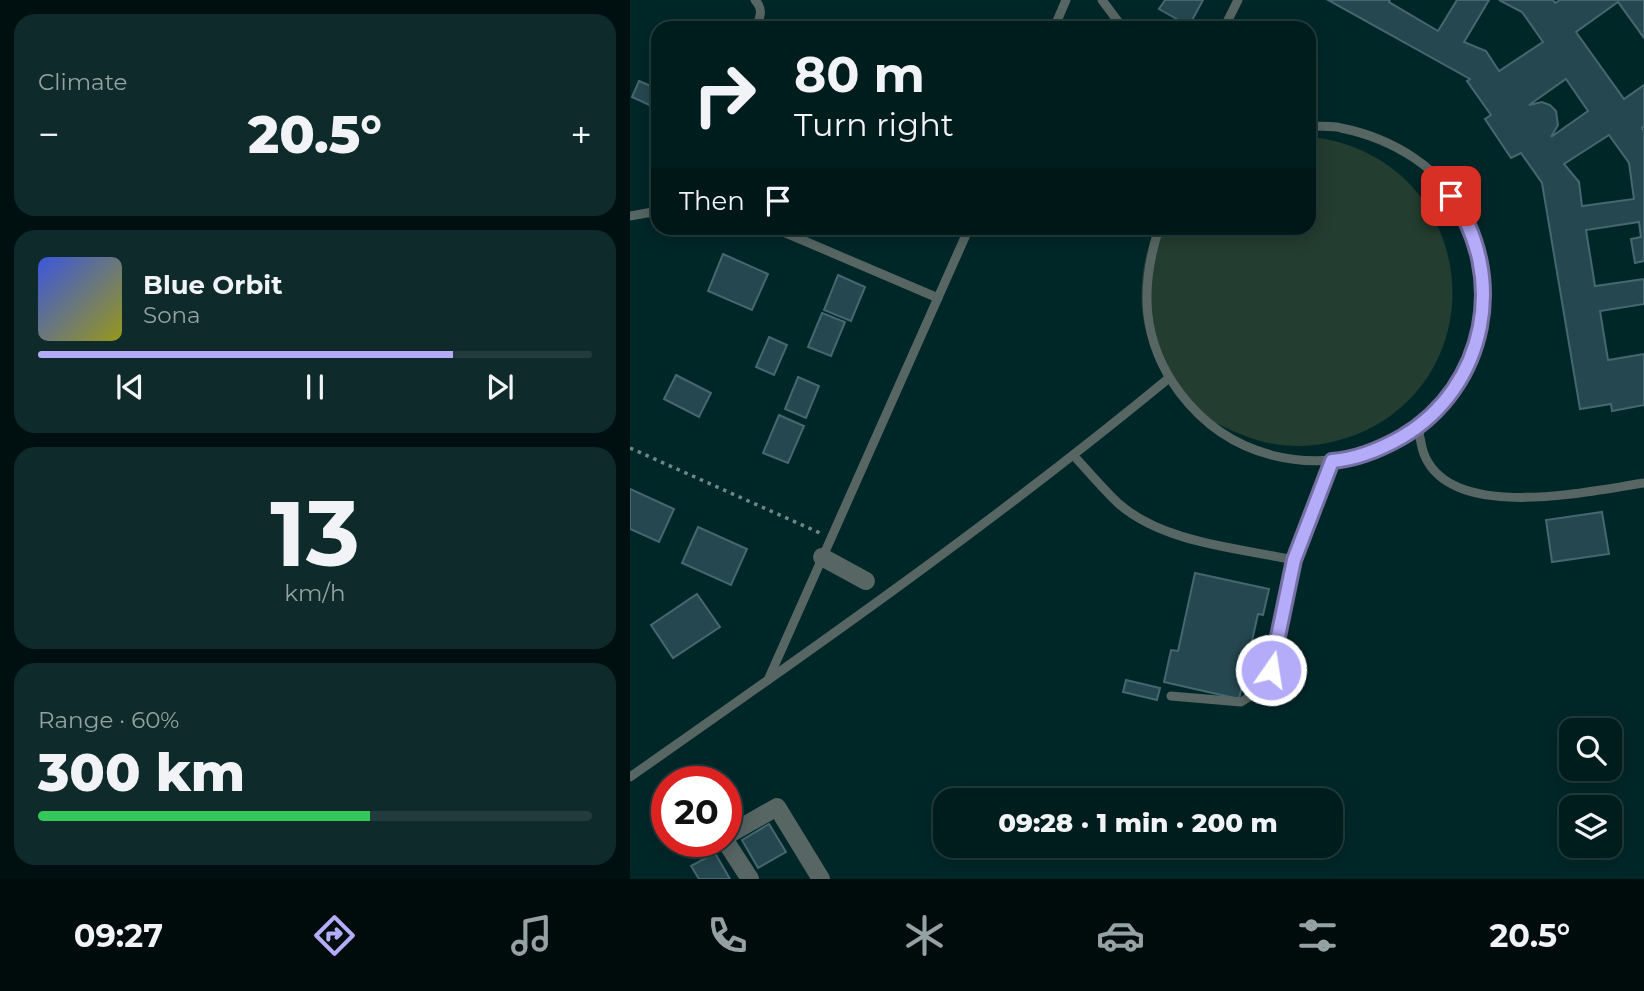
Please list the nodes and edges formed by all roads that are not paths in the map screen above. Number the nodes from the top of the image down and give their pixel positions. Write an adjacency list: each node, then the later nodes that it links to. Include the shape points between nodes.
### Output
1 (755, 0): 5 (lane)
2 (1066, 0): 6 (lane)
3 (1102, 0): 7 (lane)
4 (1238, 0): 8 (lane)
5 (759, 21)
6 (1057, 21)
7 (1118, 21)
8 (1228, 21)
9 (1316, 126): 17 (lane, via 1379,138 1412,156 1455,201 1477,246 1484,282 1479,337 1456,388)
10 (651, 212): 11 (lane)
11 (630, 216)
12 (790, 235): 15 (lane)
13 (966, 235): 15 (lane)
14 (1157, 235): 16 (lane, via 1146,298 1156,349)
15 (938, 298): 21 (lane)
16 (1169, 378): 18 (lane); 19 (lane, via 1193,410 1225,436 1262,454 1303,462)
17 (1418, 428): 19 (lane, via 1383,449); 20 (lane, via 1424,455 1437,472 1454,486 1488,496 1547,497)
18 (1074, 456): 22 (lane, via 1120,505 1150,524 1176,535); 24 (lane)
19 (1332, 461): 22 (lane)
20 (1644, 483)
21 (822, 557): 23 (street); 24 (lane)
22 (1294, 560): 25 (lane, via 1271,670 1257,692 1241,702)
23 (866, 581)
24 (768, 680): 26 (lane)
25 (1171, 696)
26 (630, 777)
27 (742, 827): 30 (street, via 776,807)
28 (736, 857): 29 (street)
29 (750, 879)
30 (821, 879)

